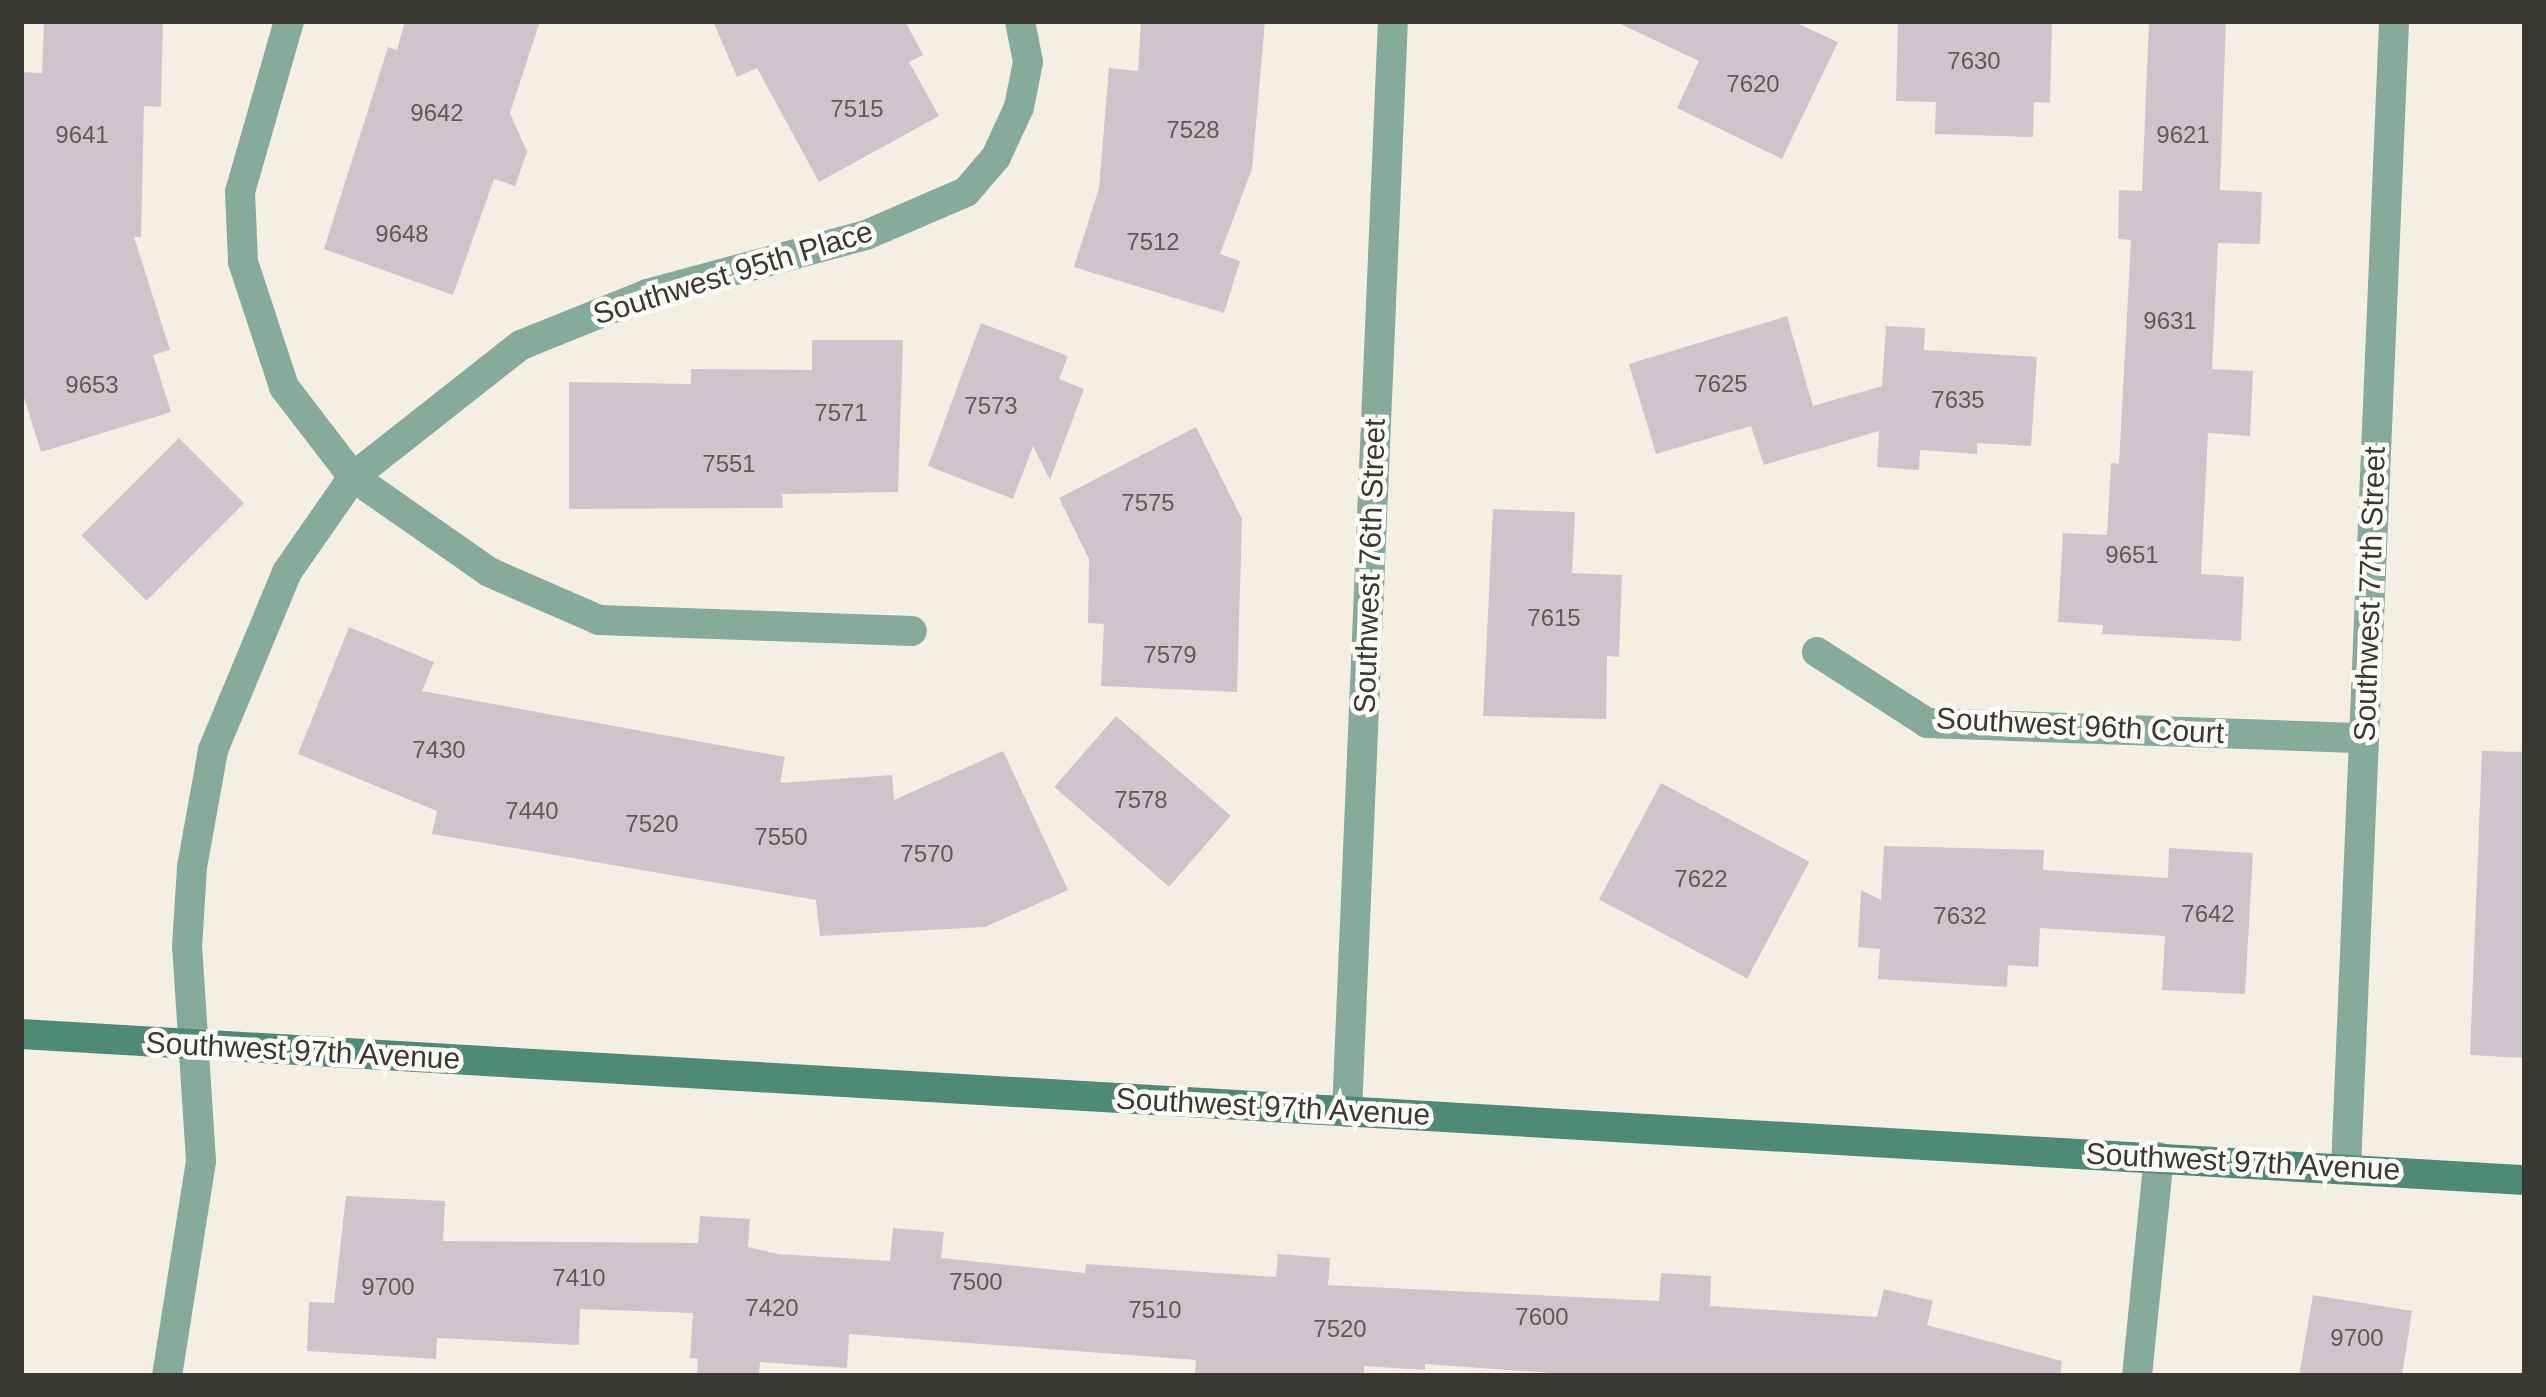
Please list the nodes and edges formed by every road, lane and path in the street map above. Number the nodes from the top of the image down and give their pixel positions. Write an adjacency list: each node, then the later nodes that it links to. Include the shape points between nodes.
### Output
1 (289, 21): 5 (street, via 241,192 243,262 284,387)
2 (1020, 21): 5 (street, Southwest 95th Place, via 1028,62 1018,107 996,157 966,192 866,235 692,280 560,326 477,374)
3 (1393, 21): 11 (street, Southwest 76th Street)
4 (2394, 21): 8 (street, Southwest 77th Street)
5 (353, 477): 6 (street, via 489,572 599,620); 10 (street, Southwest 95th Place, via 278,588 208,769 188,913)
6 (912, 631)
7 (1817, 652): 8 (street, Southwest 96th Court, via 1927,723)
8 (2363, 738): 13 (street, Southwest 77th Street)
9 (21, 1034): 10 (street, Southwest 97th Avenue)
10 (193, 1045): 11 (street, Southwest 97th Avenue); 15 (street, Southwest 95th Place, via 201,1161)
11 (1347, 1112): 12 (street, Southwest 97th Avenue)
12 (2159, 1157): 13 (street, Southwest 97th Avenue); 16 (street)
13 (2346, 1168): 14 (street, Southwest 97th Avenue)
14 (2525, 1180)
15 (167, 1376)
16 (2137, 1376)

